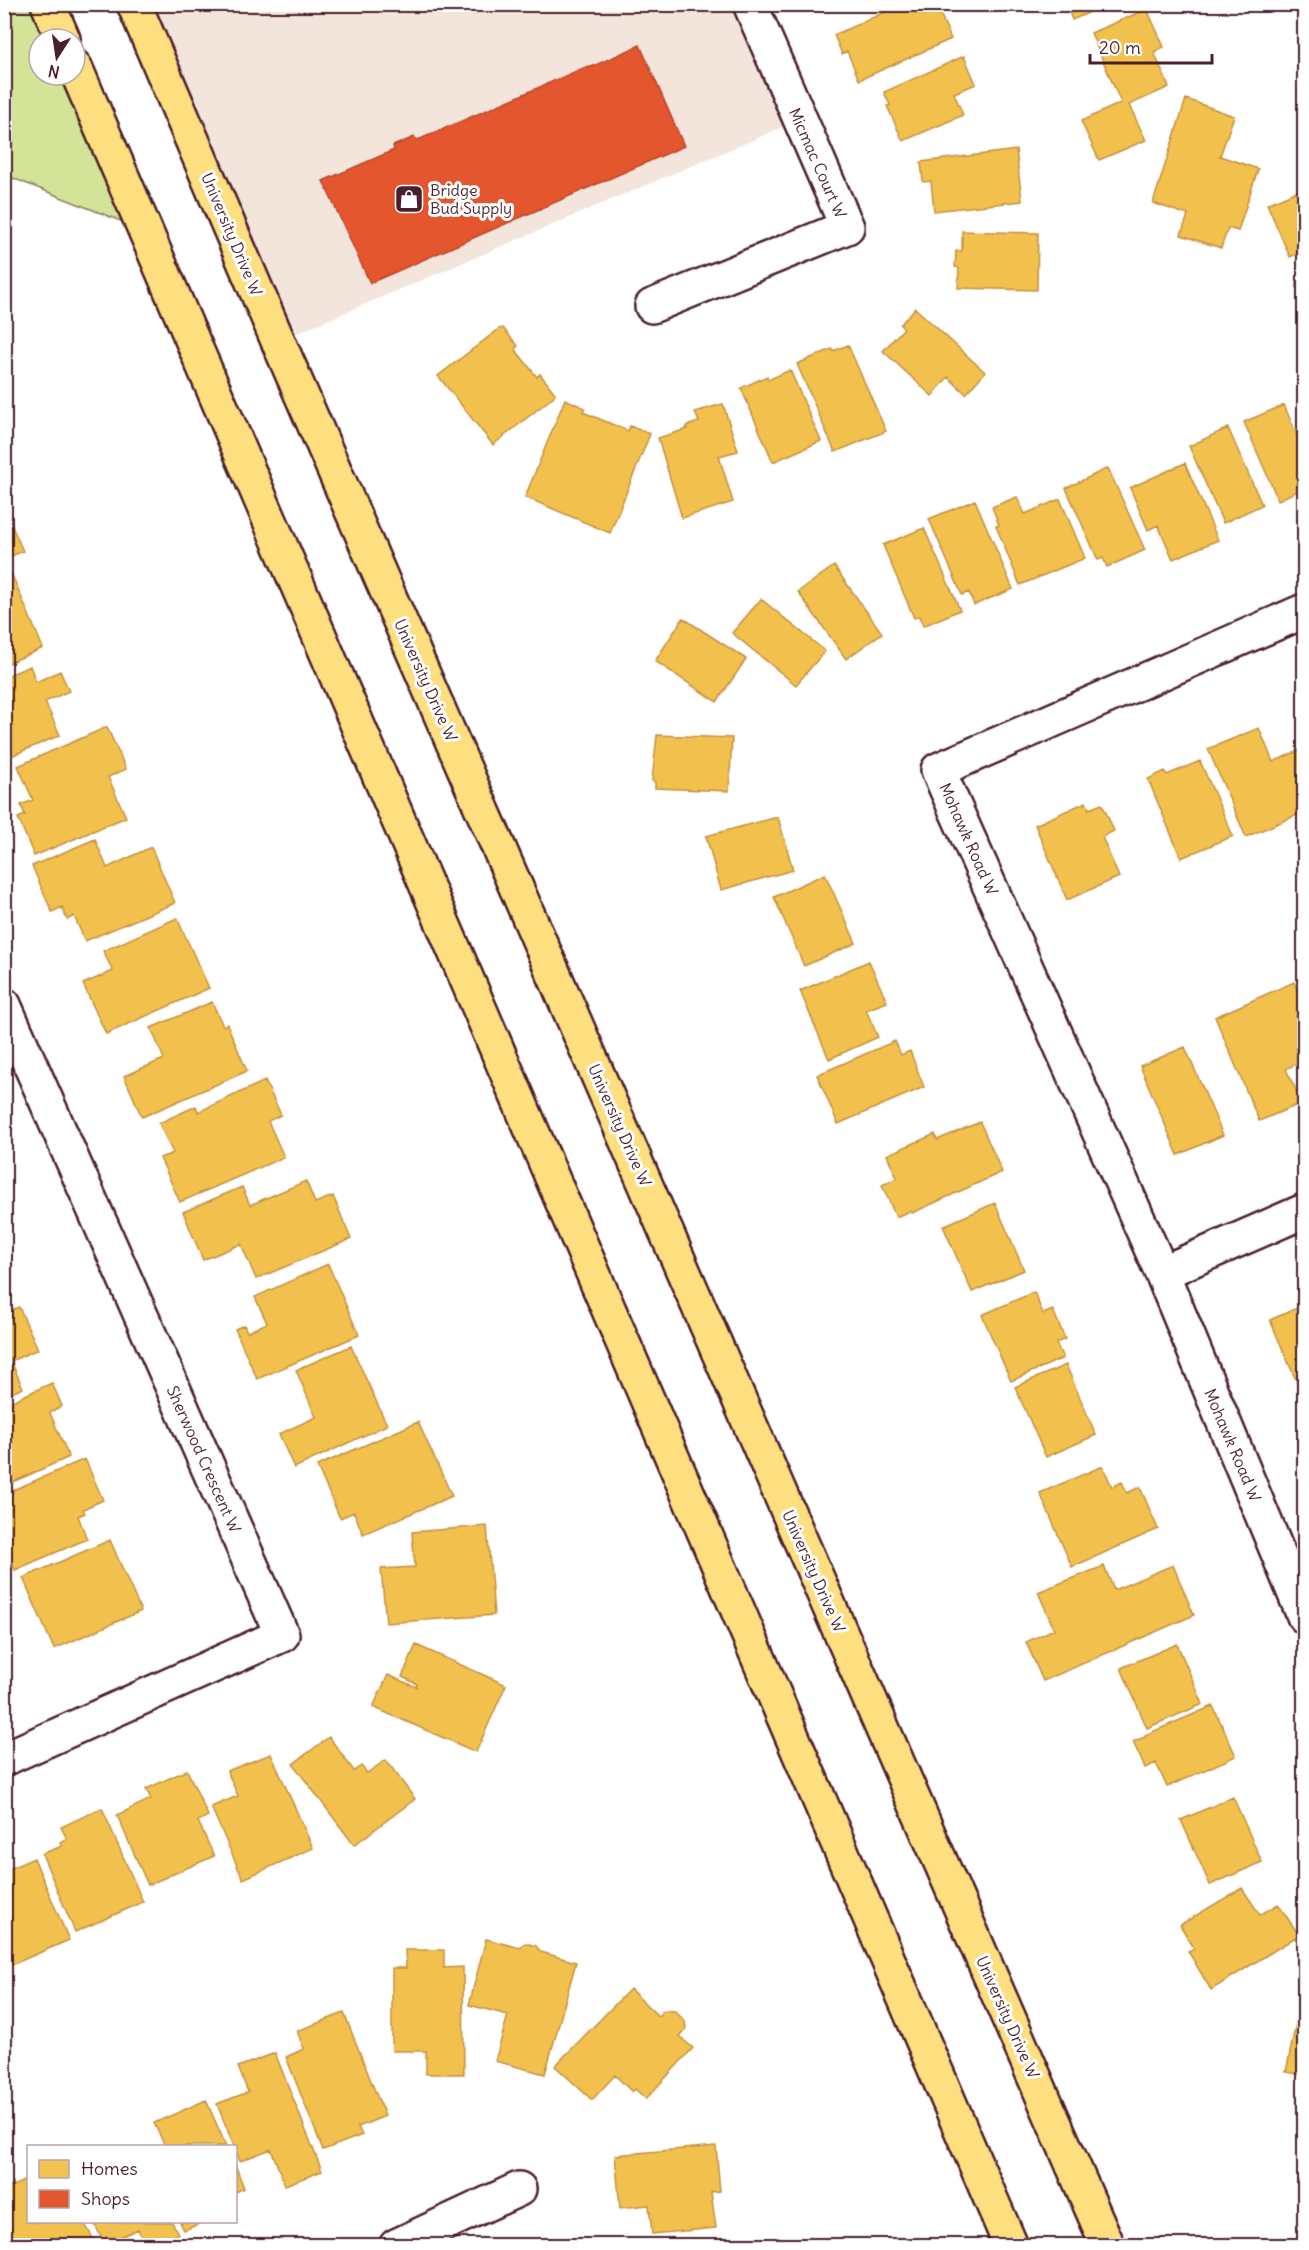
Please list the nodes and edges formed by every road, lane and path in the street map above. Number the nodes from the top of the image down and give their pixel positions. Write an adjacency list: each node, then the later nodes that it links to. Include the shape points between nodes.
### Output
1 (48, 4): 4 (main road)
2 (134, 4): 16 (main road, University Drive W)
3 (750, 4): 6 (street, Micmac Court W, via 847,227)
4 (58, 27)
5 (84, 87): 15 (main road)
6 (652, 306)
7 (1305, 611): 10 (street, Mohawk Road W, via 938,770)
8 (4, 1005): 12 (street, Sherwood Crescent W, via 282,1635)
9 (1305, 1211): 10 (street)
10 (1162, 1273): 11 (street, Mohawk Road W)
11 (1305, 1616)
12 (4, 1759)
13 (519, 2189): 14 (street)
14 (396, 2246)
15 (1011, 2246)
16 (1108, 2246)

